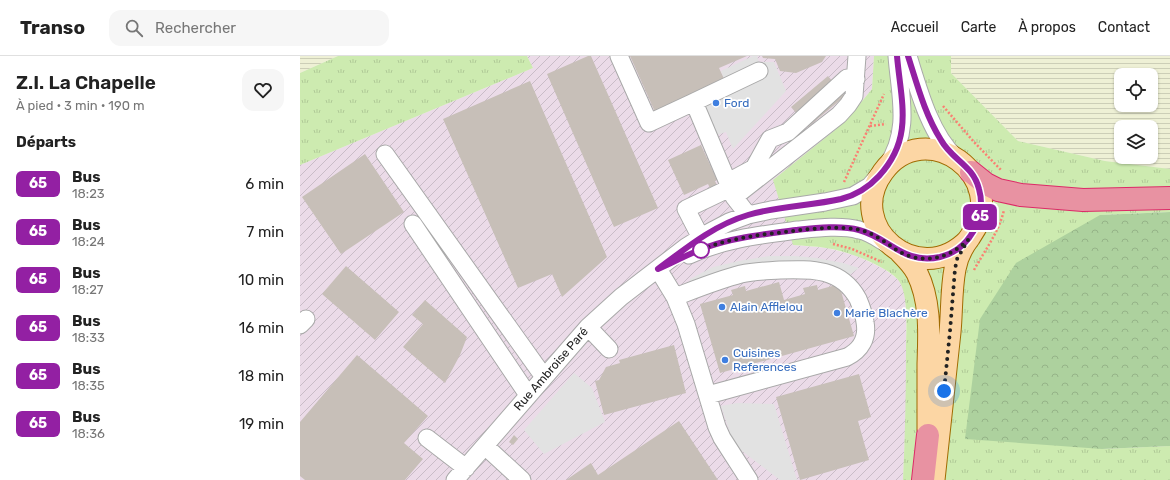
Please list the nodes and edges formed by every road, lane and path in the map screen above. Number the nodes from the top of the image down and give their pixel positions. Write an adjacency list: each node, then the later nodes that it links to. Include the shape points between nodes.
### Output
1 (619, 56): 8 (street, via 649,123)
2 (857, 56): 6 (street)
3 (897, 56): 11 (street, Rue Ambroise Paré, via 903,121 899,144)
4 (908, 56): 10 (street, via 934,128 948,150)
5 (759, 71): 8 (street)
6 (856, 80): 12 (street, via 854,96 839,115); 12 (street, via 847,78 788,132 770,140 754,168)
7 (886, 91): 13 (path, via 845,179 842,187)
8 (694, 102): 12 (street)
9 (385, 154): 26 (street)
10 (964, 165): 11 (main road, via 951,155 924,149 904,154); 14 (highway, via 986,184 998,190 1021,195 1083,200); 19 (main road, via 980,190 980,217)
11 (885, 169): 13 (street, Rue Ambroise Paré, via 870,186); 21 (main road, via 875,187 873,212 880,231)
12 (730, 189): 15 (street); 18 (street, via 686,209)
13 (844, 198): 15 (street, Rue Ambroise Paré)
14 (1170, 198)
15 (748, 215): 18 (street, Rue Ambroise Paré, via 729,222)
16 (413, 224): 27 (street)
17 (849, 228): 20 (path); 21 (street, Rue Ambroise Paré, via 867,232); 22 (street, Rue Ambroise Paré, via 816,228 731,240)
18 (701, 238): 22 (street, Rue Ambroise Paré)
19 (968, 240): 21 (main road, via 952,252 932,258 915,258); 36 (main road, via 959,255 955,269)
20 (852, 249)
21 (896, 249): 29 (main road, via 911,263 917,273 926,304 929,331)
22 (658, 269): 23 (street); 24 (street, Rue Ambroise Paré, via 621,297)
23 (674, 297): 28 (street, via 686,324); 28 (street, via 743,274 796,270 832,275 850,286 861,306 866,332 864,341 855,353)
24 (588, 327): 25 (street); 26 (street, Rue Ambroise Paré)
25 (609, 349)
26 (544, 377): 27 (street, Rue Ambroise Paré)
27 (528, 395): 31 (street, Rue Ambroise Paré)
28 (708, 395): 34 (street, via 722,438)
29 (928, 435): 35 (highway); 36 (main road)
30 (427, 438): 32 (street)
31 (485, 446): 32 (street, Rue Ambroise Paré); 33 (street)
32 (460, 474)
33 (522, 480)
34 (748, 480)
35 (923, 480)
36 (933, 480)

